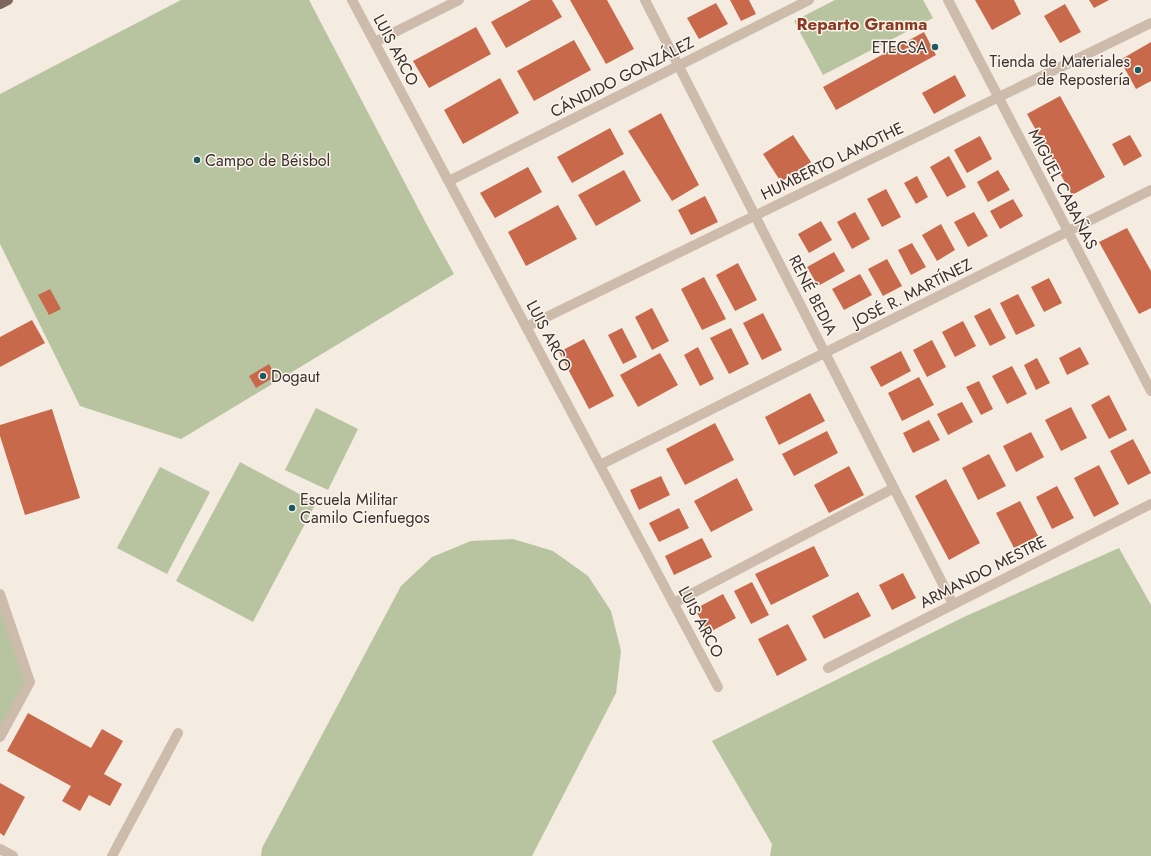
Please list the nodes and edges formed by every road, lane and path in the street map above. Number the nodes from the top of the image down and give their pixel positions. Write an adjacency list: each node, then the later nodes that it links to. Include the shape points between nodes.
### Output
1 (8, 0): 7 (main road)
2 (352, 0): 9 (street, LUIS ARCO)
3 (459, 0): 9 (street)
4 (645, 0): 10 (street, RENÉ BEDIA)
5 (809, 0): 10 (street, CÁNDIDO GONZÁLEZ)
6 (948, 0): 11 (street, MIGUEL CABAÑAS)
7 (0, 4)
8 (1151, 23): 11 (street, HUMBERTO LAMOTHE)
9 (375, 42): 12 (street, LUIS ARCO)
10 (679, 66): 12 (street, CÁNDIDO GONZÁLEZ); 14 (street, RENÉ BEDIA)
11 (999, 97): 14 (street, HUMBERTO LAMOTHE); 15 (street, MIGUEL CABAÑAS)
12 (449, 181): 16 (street, LUIS ARCO)
13 (1151, 190): 15 (street, JOSÉ R. MARTÍNEZ)
14 (755, 216): 16 (street, HUMBERTO LAMOTHE); 17 (street, RENÉ BEDIA)
15 (1068, 231): 17 (street, JOSÉ R. MARTÍNEZ); 18 (street, MIGUEL CABAÑAS)
16 (526, 327): 19 (street, LUIS ARCO)
17 (825, 353): 19 (street, JOSÉ R. MARTÍNEZ); 20 (street, RENÉ BEDIA)
18 (1151, 391)
19 (600, 465): 23 (street, LUIS ARCO)
20 (894, 488): 23 (street); 24 (street, RENÉ BEDIA)
21 (1151, 504): 24 (street, ARMANDO MESTRE)
22 (0, 594): 28 (street, via 30,682)
23 (674, 603): 26 (street, LUIS ARCO)
24 (953, 604): 25 (street, ARMANDO MESTRE)
25 (828, 668)
26 (718, 687)
27 (178, 734): 31 (street)
28 (0, 737)
29 (0, 849): 30 (street)
30 (13, 856)
31 (112, 856)

